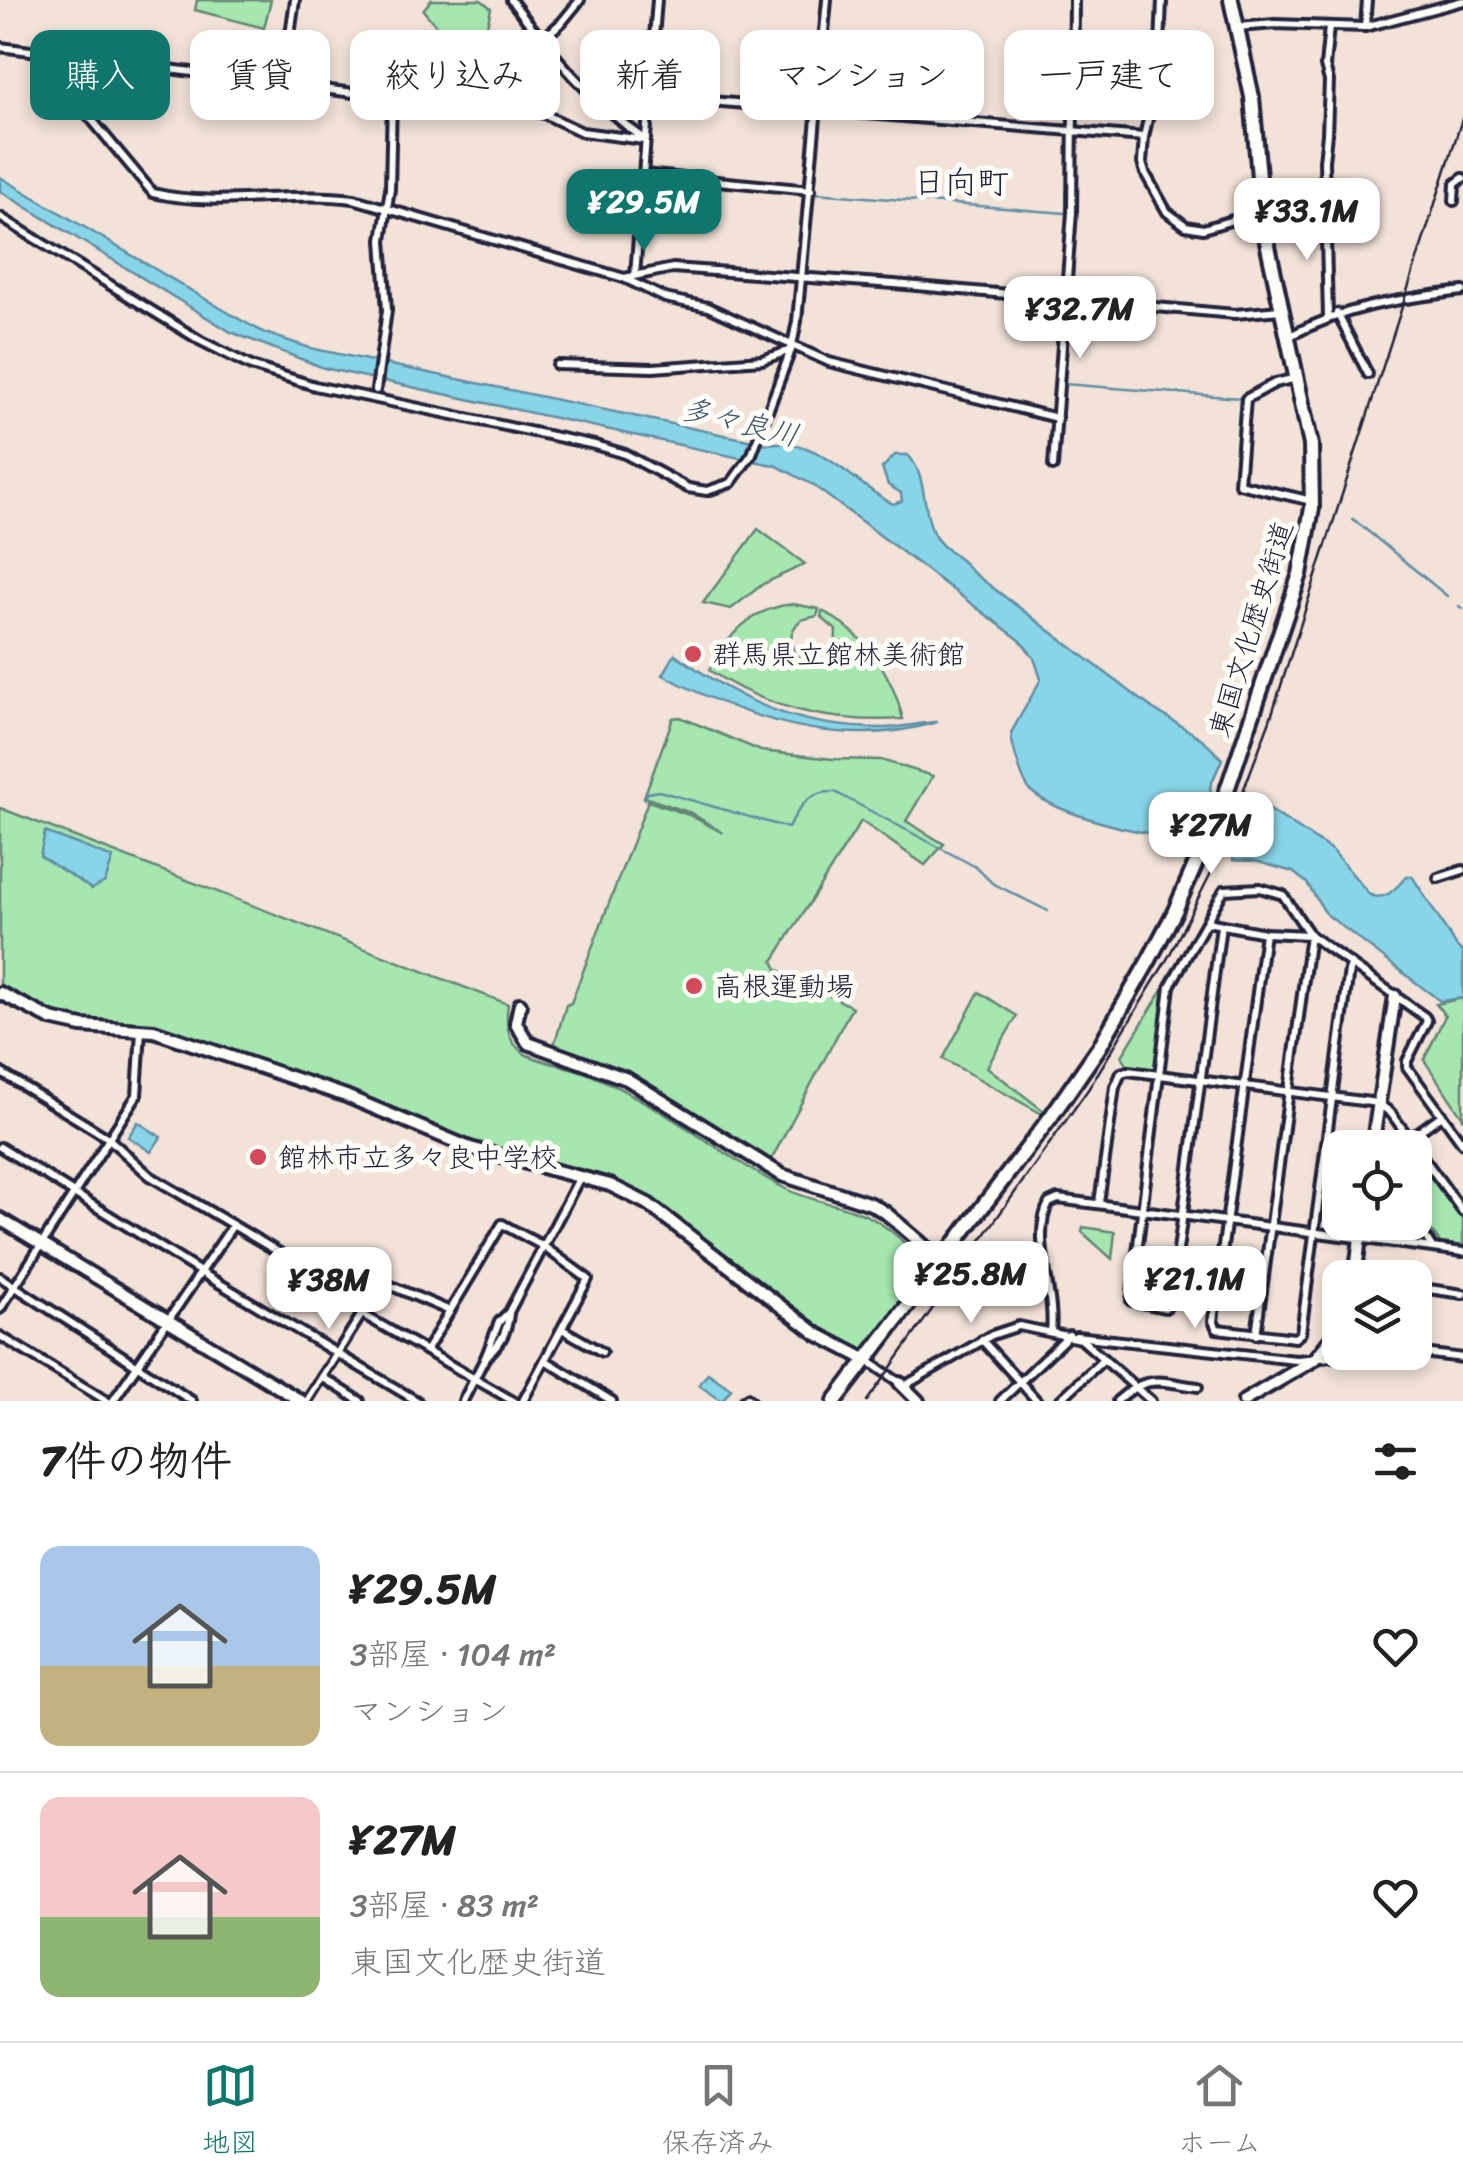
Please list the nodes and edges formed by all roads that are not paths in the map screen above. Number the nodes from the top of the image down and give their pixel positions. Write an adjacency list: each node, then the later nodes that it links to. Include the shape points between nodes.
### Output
1 (295, 0): 14 (street)
2 (511, 0): 15 (street)
3 (580, 0): 16 (street)
4 (657, 0): 17 (street)
5 (826, 0): 18 (street)
6 (1074, 0): 28 (street)
7 (1162, 0): 29 (street, via 1158,70)
8 (1231, 0): 11 (highway, 東国文化歴史街道)
9 (1367, 0): 13 (street)
10 (1463, 1): 13 (street)
11 (1237, 27): 12 (street); 36 (highway, 東国文化歴史街道, via 1252,97)
12 (1329, 27): 13 (street); 45 (street)
13 (1365, 27)
14 (291, 30)
15 (534, 30)
16 (551, 30)
17 (655, 30)
18 (824, 30)
19 (0, 47): 20 (street)
20 (30, 51)
21 (560, 62): 30 (street, via 616,120)
22 (92, 120): 35 (street, via 153,194 228,201 334,196)
23 (392, 120): 35 (street)
24 (557, 120): 30 (street, via 582,132)
25 (648, 120): 30 (street)
26 (816, 120): 33 (street)
27 (952, 120): 28 (street)
28 (1074, 130): 29 (street); 42 (street)
29 (1144, 136): 36 (street, via 1145,173 1167,212 1186,226 1203,229)
30 (646, 140): 31 (street)
31 (643, 174): 33 (street); 38 (street)
32 (1463, 178): 34 (street, via 1455,184)
33 (811, 190): 40 (street)
34 (1454, 200)
35 (386, 209): 39 (street); 51 (street, via 387,310)
36 (1262, 216): 43 (highway, 東国文化歴史街道)
37 (0, 217): 47 (street, via 250,366 595,444 698,491 724,487 744,468)
38 (635, 275): 39 (street); 40 (street, via 673,268)
39 (624, 278): 47 (street)
40 (803, 278): 42 (street); 47 (street)
41 (1463, 292): 44 (street)
42 (1067, 301): 43 (street, via 1235,314); 52 (street)
43 (1281, 309): 46 (highway, 東国文化歴史街道)
44 (1337, 313): 45 (street); 49 (street)
45 (1328, 316): 46 (street)
46 (1288, 336): 50 (highway, 東国文化歴史街道)
47 (792, 348): 48 (street, via 762,360 638,369); 52 (street)
48 (557, 365)
49 (1368, 374)
50 (1298, 378): 54 (highway, 東国文化歴史街道, via 1311,445); 54 (street, via 1246,399 1239,484)
51 (376, 390)
52 (1057, 418): 53 (street)
53 (1053, 466)
54 (1312, 502): 99 (highway, 東国文化歴史街道, via 1298,578 1224,799 1174,913 1100,1046)
55 (1463, 870): 56 (street)
56 (1438, 878)
57 (1206, 922): 58 (street); 60 (street, via 1224,890 1260,888 1286,898); 67 (street, via 1170,986)
58 (1221, 926): 59 (street); 68 (street)
59 (1265, 932): 60 (street); 69 (street)
60 (1310, 935): 61 (street); 70 (street)
61 (1352, 965): 63 (street); 71 (street)
62 (0, 992): 65 (street, via 51,1019)
63 (1396, 996): 72 (street); 73 (street, via 1425,1017 1408,1067)
64 (520, 1004): 99 (street, via 518,1031 533,1046 627,1079 782,1175 871,1204)
65 (141, 1028): 77 (street, via 137,1095); 81 (street, via 346,1096 470,1148)
66 (0, 1072): 77 (street)
67 (1158, 1074): 68 (street); 83 (street, via 1126,1071 1119,1077); 84 (street)
68 (1201, 1079): 69 (street); 86 (street)
69 (1244, 1085): 70 (street); 88 (street)
70 (1288, 1091): 71 (street); 90 (street)
71 (1332, 1098): 72 (street); 91 (street)
72 (1378, 1103): 74 (street); 75 (street)
73 (1442, 1115): 76 (street); 78 (street)
74 (1374, 1130)
75 (1404, 1130)
76 (1421, 1130)
77 (108, 1138): 82 (street); 89 (street, via 150,1176)
78 (1463, 1144)
79 (0, 1146): 82 (street)
80 (1432, 1169): 85 (street)
81 (580, 1175): 96 (street); 125 (street, via 648,1204 817,1334)
82 (73, 1193): 95 (street); 100 (street)
83 (1100, 1204): 84 (street); 111 (street, via 1058,1198 1046,1206)
84 (1142, 1210): 86 (street); 86 (street, via 1130,1298 1135,1304 1170,1306)
85 (1463, 1212)
86 (1183, 1216): 88 (street)
87 (0, 1218): 95 (street)
88 (1227, 1222): 90 (street); 112 (street, via 1214,1326)
89 (233, 1225): 100 (street); 102 (street, via 324,1279 344,1261)
90 (1270, 1226): 91 (street); 112 (street)
91 (1314, 1233): 92 (street); 112 (street, via 1300,1333)
92 (1322, 1234)
93 (1374, 1240): 97 (street)
94 (1427, 1240): 97 (street)
95 (41, 1244): 103 (street); 109 (street)
96 (543, 1246): 107 (street, via 502,1224); 110 (street, via 588,1279); 129 (street, via 500,1344)
97 (1432, 1248): 98 (street)
98 (1463, 1252)
99 (942, 1261): 125 (highway, 東国文化歴史街道)
100 (202, 1273): 109 (street); 119 (street)
101 (0, 1277): 103 (street)
102 (382, 1282): 107 (street); 108 (street)
103 (14, 1286): 106 (street); 127 (street)
104 (1432, 1290): 105 (street)
105 (1463, 1294)
106 (0, 1308)
107 (450, 1311): 117 (street)
108 (362, 1314): 117 (street); 119 (street)
109 (168, 1321): 127 (street); 137 (street)
110 (562, 1328): 118 (street); 124 (street)
111 (1051, 1331): 113 (street); 115 (street, via 1009,1327)
112 (1256, 1334)
113 (1072, 1335): 122 (street); 126 (street); 130 (street)
114 (0, 1336): 135 (street)
115 (982, 1340): 130 (street); 131 (street)
116 (1322, 1350): 126 (street)
117 (426, 1351): 129 (street)
118 (602, 1352)
119 (337, 1353): 128 (street); 139 (street)
120 (1432, 1354): 121 (street)
121 (1463, 1358)
122 (1104, 1359): 132 (street); 150 (street)
123 (1322, 1359): 126 (street)
124 (545, 1360): 142 (street); 143 (street)
125 (867, 1360): 131 (street); 146 (highway, 東国文化歴史街道)
126 (1314, 1360): 153 (street)
127 (138, 1366): 134 (street); 135 (street)
128 (322, 1377): 137 (street); 138 (street)
129 (474, 1379): 140 (street); 141 (street)
130 (1020, 1382): 148 (street); 149 (street)
131 (902, 1385): 147 (street)
132 (1135, 1385): 133 (street); 151 (street); 152 (street)
133 (1198, 1387)
134 (180, 1398): 136 (street)
135 (110, 1401)
136 (192, 1401)
137 (304, 1401)
138 (360, 1401)
139 (417, 1401)
140 (463, 1401)
141 (513, 1401)
142 (524, 1401)
143 (612, 1401)
144 (743, 1401): 145 (street)
145 (751, 1401)
146 (835, 1401)
147 (918, 1401)
148 (1000, 1401)
149 (1038, 1401)
150 (1059, 1401)
151 (1117, 1401)
152 (1150, 1401)
153 (1244, 1401)

